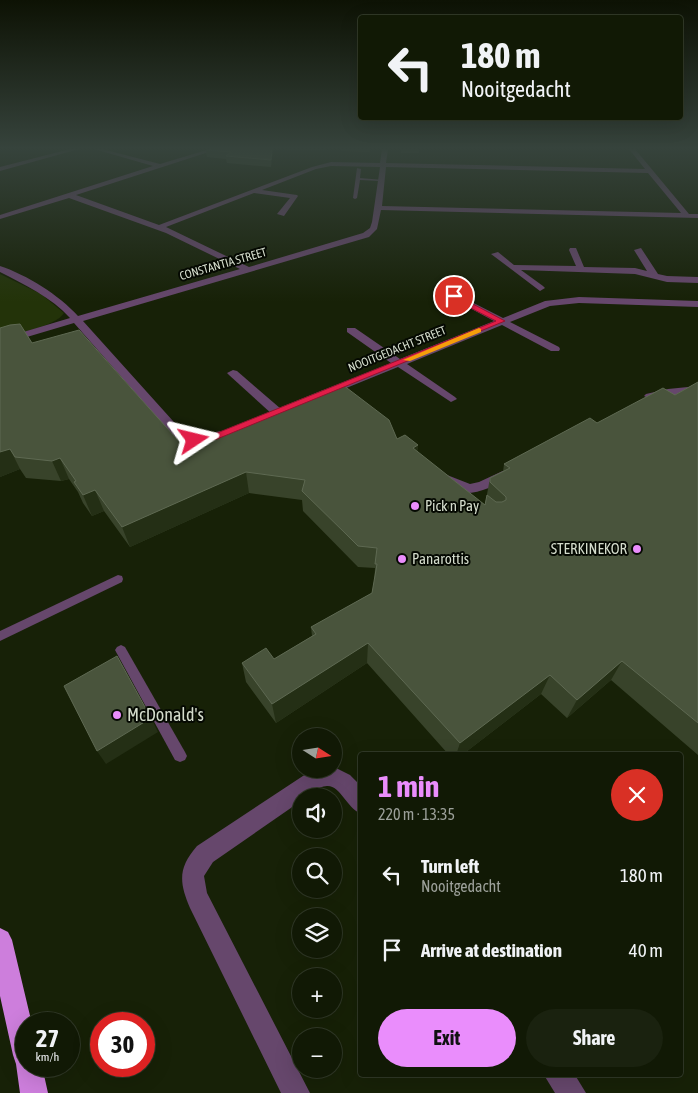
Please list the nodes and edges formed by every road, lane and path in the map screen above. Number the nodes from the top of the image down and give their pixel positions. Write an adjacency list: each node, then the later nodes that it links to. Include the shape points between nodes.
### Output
1 (53, 200): 11 (street)
2 (82, 200): 12 (street)
3 (230, 200): 12 (street)
4 (292, 200): 8 (street)
5 (379, 200): 7 (street, CONSTANTIA STREET)
6 (674, 200): 9 (street)
7 (378, 208): 9 (street); 19 (street, CONSTANTIA STREET, via 375,226 366,234)
8 (281, 214)
9 (687, 216): 10 (street)
10 (698, 216)
11 (0, 217)
12 (160, 227): 19 (street)
13 (573, 250): 18 (street)
14 (638, 250): 20 (street)
15 (495, 254): 16 (street)
16 (515, 267): 18 (street); 22 (street)
17 (0, 269): 25 (street, via 52,296)
18 (581, 269): 20 (street, via 636,271)
19 (249, 270): 25 (street, CONSTANTIA STREET)
20 (654, 275): 21 (street)
21 (698, 280)
22 (540, 288)
23 (454, 296): 26 (street)
24 (696, 306): 26 (street, NOOITGEDACHT STREET, via 565,300 542,305)
25 (76, 320): 28 (street, CONSTANTIA STREET); 41 (street, via 91,343 183,437 206,439)
26 (502, 321): 31 (street); 32 (street, NOOITGEDACHT STREET)
27 (350, 330): 32 (street)
28 (25, 334): 29 (street, CONSTANTIA STREET); 30 (lane)
29 (0, 342)
30 (33, 342)
31 (555, 349)
32 (400, 362): 35 (street, NOOITGEDACHT STREET); 37 (street)
33 (233, 373): 40 (street)
34 (698, 389): 38 (street, via 668,392)
35 (334, 390): 36 (street, NOOITGEDACHT STREET); 39 (street)
36 (318, 396)
37 (451, 398)
38 (640, 400)
39 (349, 402)
40 (277, 412)
41 (232, 430)
42 (515, 469): 44 (street, via 476,490)
43 (440, 474): 44 (street)
44 (460, 487): 45 (lane)
45 (473, 500)
46 (118, 579): 47 (lane)
47 (0, 636)
48 (122, 650): 49 (lane)
49 (180, 756)
50 (358, 800): 56 (street, via 336,776 319,777 205,854 193,870 193,886 198,900)
51 (0, 940): 52 (highway)
52 (16, 1012)
53 (31, 1077): 55 (highway)
54 (560, 1077): 57 (street)
55 (34, 1093)
56 (296, 1093)
57 (572, 1093)

